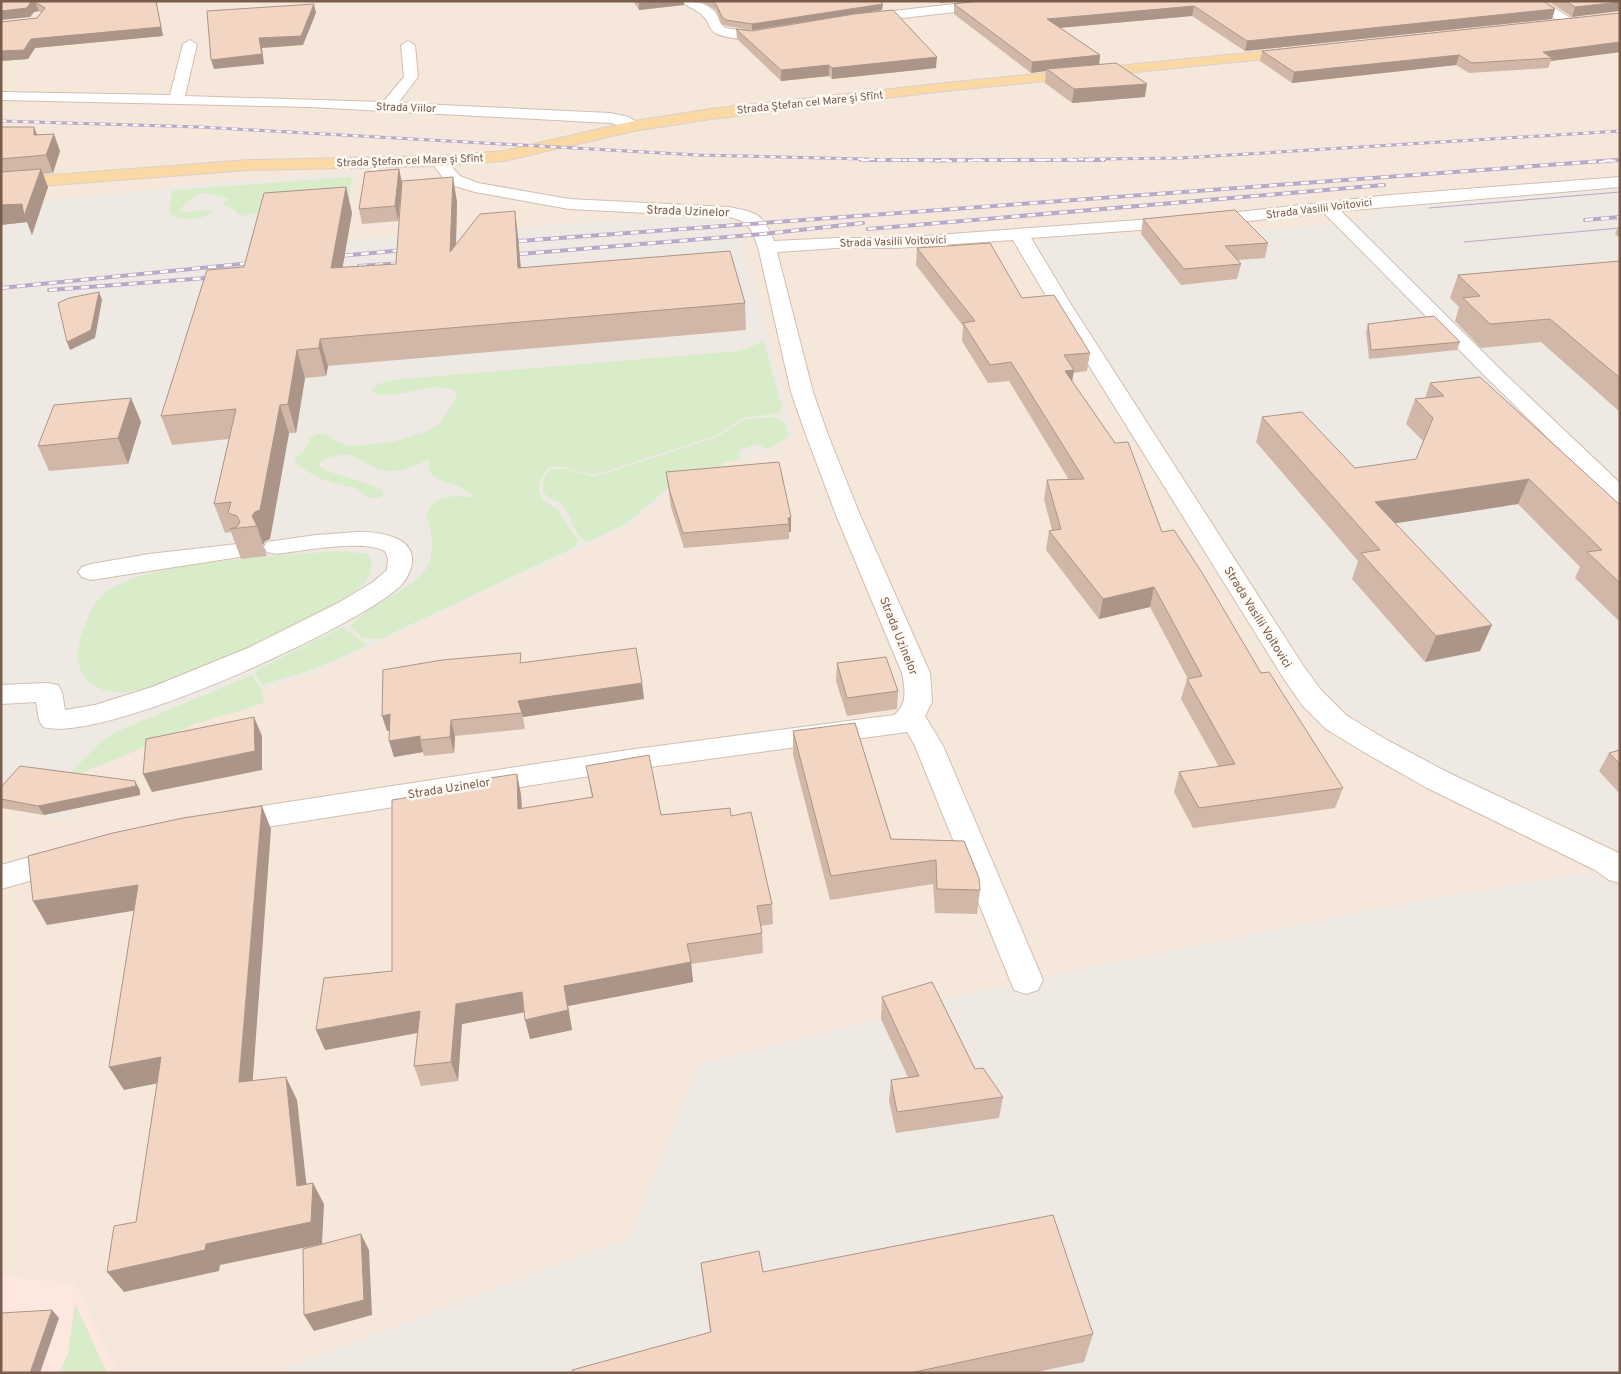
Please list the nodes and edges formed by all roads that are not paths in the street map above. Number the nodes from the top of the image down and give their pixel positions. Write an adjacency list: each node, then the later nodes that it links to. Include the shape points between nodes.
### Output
1 (688, 1): 7 (street, via 710,15 716,27 734,34 752,36)
2 (1016, 1): 4 (street)
3 (1534, 1): 5 (street)
4 (845, 21)
5 (1576, 23): 6 (main road)
6 (1552, 25)
7 (790, 31)
8 (190, 44): 12 (street)
9 (408, 45): 13 (street, via 411,77)
10 (1309, 51): 14 (main road, Strada Ştefan cel Mare şi Sfînt, via 757,108)
11 (1, 96): 12 (street, Strada Viilor)
12 (176, 99): 13 (street, Strada Viilor)
13 (388, 106): 14 (street, Strada Viilor, via 599,116 624,120)
14 (634, 126): 15 (main road, Strada Ştefan cel Mare şi Sfînt, via 504,156)
15 (438, 161): 17 (main road, Strada Ştefan cel Mare şi Sfînt, via 249,165); 20 (street, Strada Uzinelor, via 448,174 463,184 549,200 612,208 739,214 758,224)
16 (1620, 182): 18 (street, Strada Vasilii Voitovici)
17 (1, 184)
18 (1328, 207): 19 (street, Strada Vasilii Voitovici, via 1220,219); 21 (street, via 1496,377)
19 (1019, 234): 20 (street, Strada Vasilii Voitovici, via 896,243); 29 (street, Strada Vasilii Voitovici, via 1312,698 1336,722 1377,747 1437,780 1606,861)
20 (768, 247): 26 (street, Strada Uzinelor, via 802,392 831,475 916,673 918,703)
21 (1620, 496)
22 (276, 547): 25 (street, via 337,541 382,541 397,550 401,564 389,583 321,624 216,672 153,696 71,720 52,720 48,692)
23 (237, 551): 24 (street)
24 (91, 572)
25 (1, 695)
26 (912, 717): 27 (street, Strada Uzinelor, via 901,724 878,728 628,760); 31 (street, via 928,746)
27 (204, 826)
28 (88, 853): 30 (street)
29 (1620, 871)
30 (1, 877)
31 (1026, 980)

